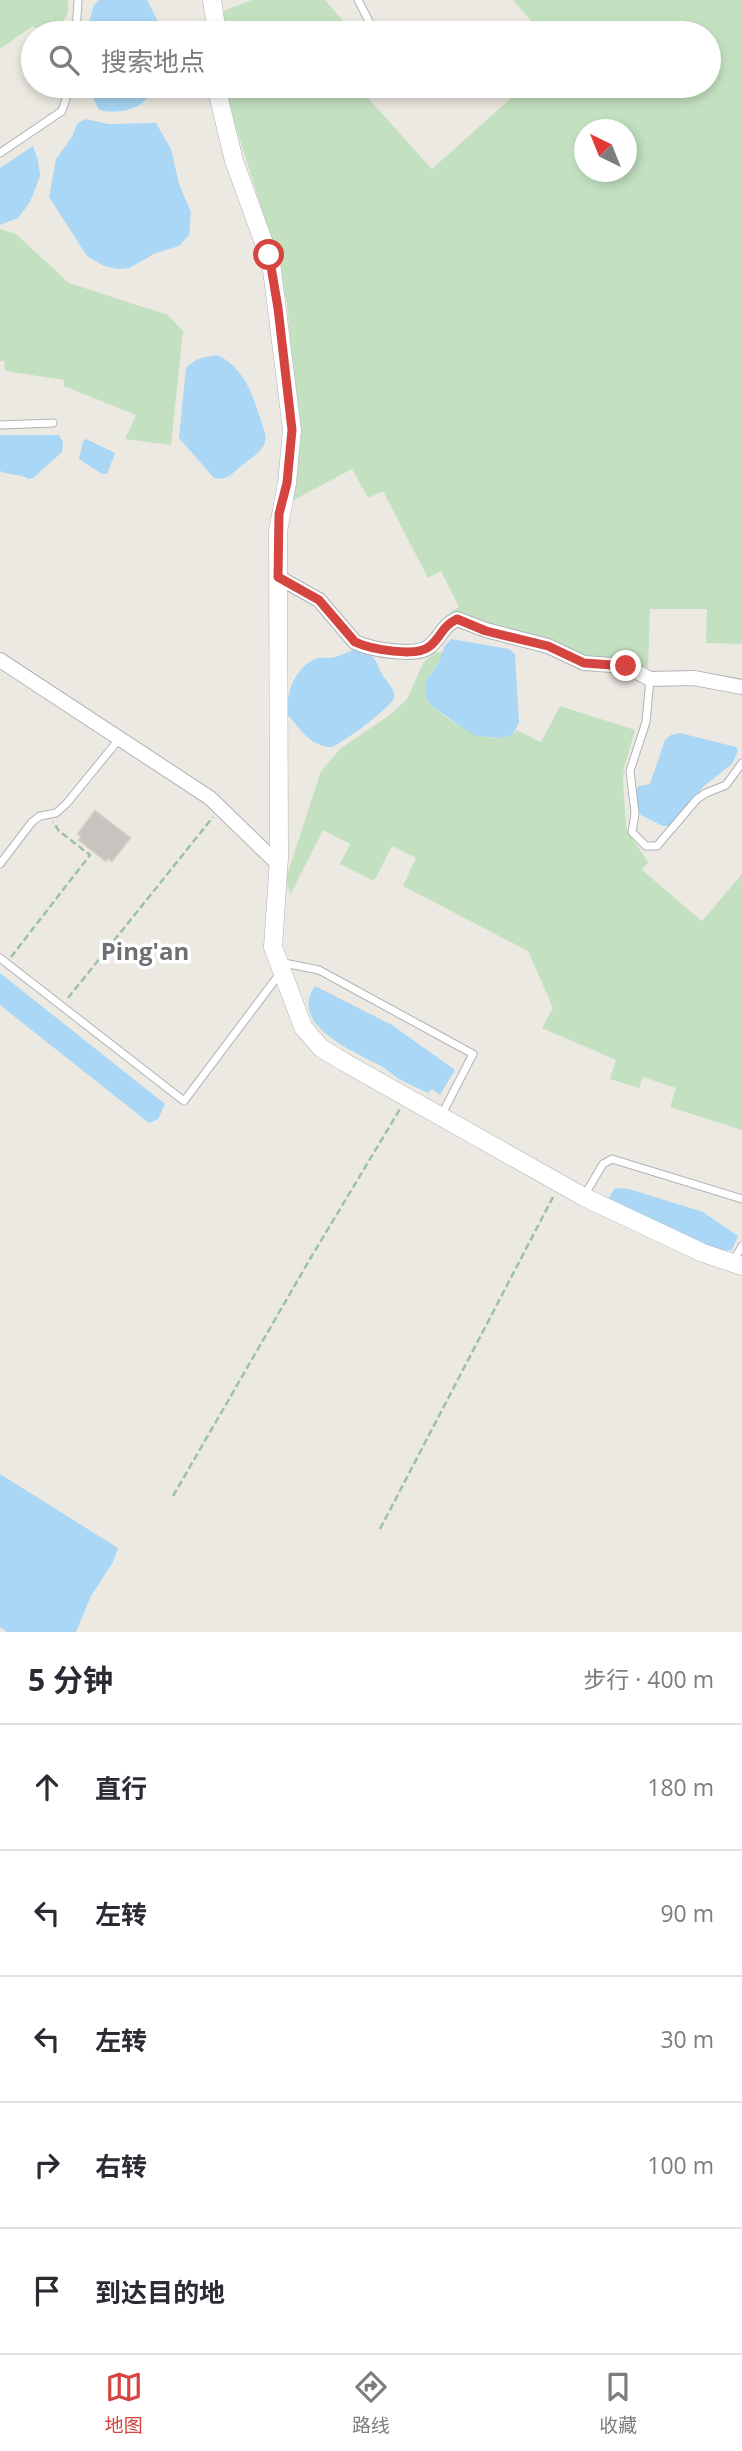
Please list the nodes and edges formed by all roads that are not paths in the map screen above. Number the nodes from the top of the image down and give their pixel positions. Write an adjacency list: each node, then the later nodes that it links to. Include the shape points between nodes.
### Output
1 (78, 0): 4 (lane)
2 (212, 0): 5 (street)
3 (358, 0): 6 (lane)
4 (77, 21)
5 (215, 21)
6 (369, 21)
7 (66, 98): 9 (lane, via 62,111)
8 (218, 98): 12 (street, via 234,162 269,255 278,308 292,430 279,514)
9 (0, 153)
10 (53, 423): 11 (lane)
11 (0, 425)
12 (278, 577): 14 (street, via 319,600 358,644 420,651 430,647 445,626 457,619 548,646 584,663 626,666); 19 (street)
13 (0, 660): 16 (street)
14 (650, 679): 15 (street, via 694,678); 17 (lane, via 646,722 630,771 635,813 632,832 637,839 646,846 657,846 698,799 726,785)
15 (742, 687)
16 (121, 737): 18 (lane, via 68,803 32,822); 19 (street, via 222,807)
17 (742, 763)
18 (0, 864)
19 (279, 865): 21 (street, via 272,938)
20 (3, 960): 21 (lane, via 184,1101)
21 (279, 967): 22 (street, via 296,1013 321,1048); 22 (lane, via 319,970 473,1054)
22 (441, 1116): 23 (street)
23 (584, 1197): 24 (lane, via 603,1164 612,1159); 26 (street)
24 (742, 1199)
25 (742, 1246): 26 (lane)
26 (737, 1265)

